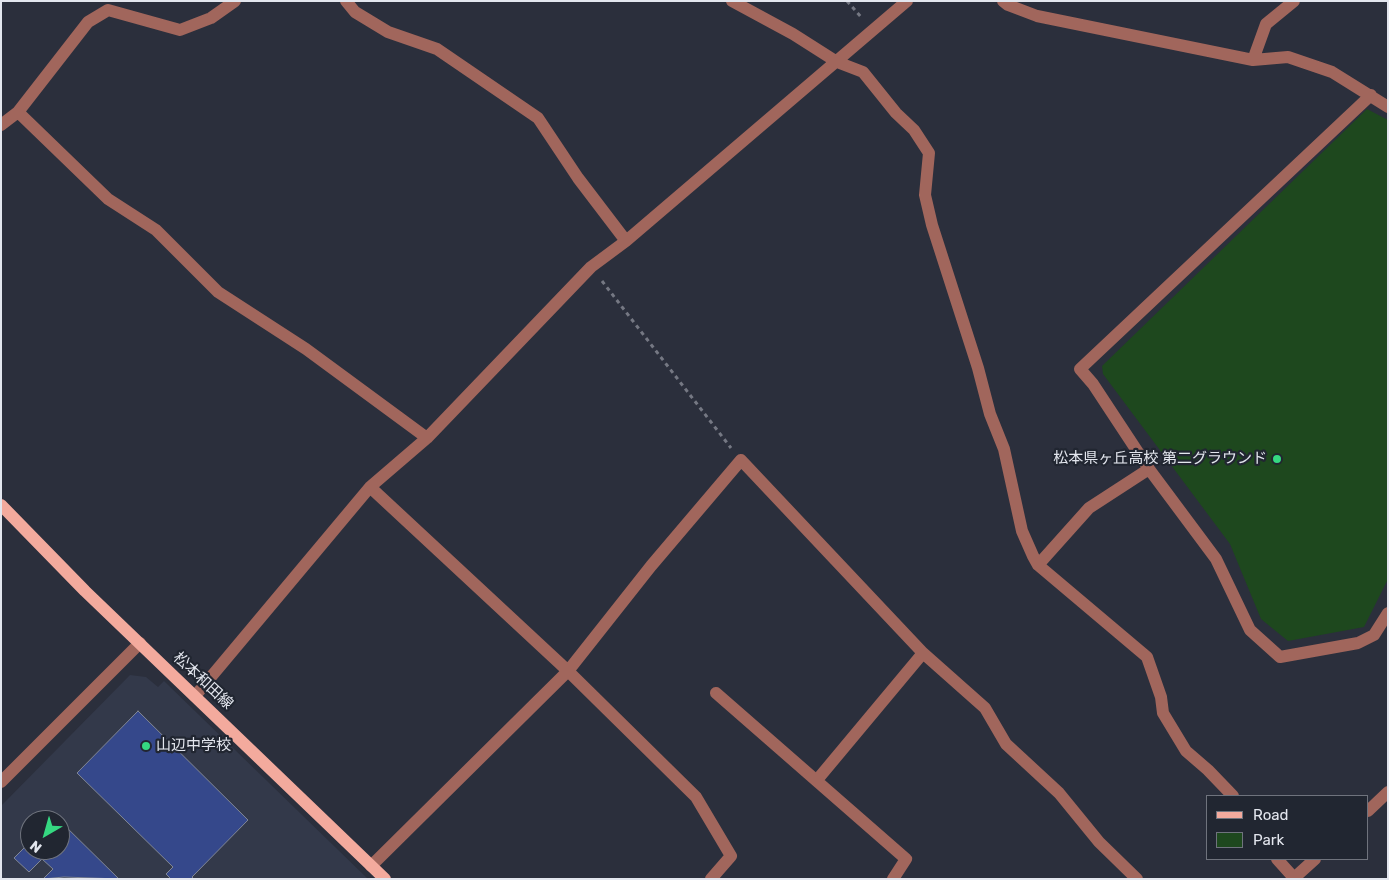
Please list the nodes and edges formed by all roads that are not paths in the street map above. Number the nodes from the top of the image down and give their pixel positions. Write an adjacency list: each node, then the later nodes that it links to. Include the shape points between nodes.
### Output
1 (235, 1): 11 (street, via 211,18 180,30 108,10 88,22)
2 (346, 1): 13 (street, via 355,12 388,32 437,49 538,118)
3 (732, 1): 8 (street)
4 (907, 1): 8 (street)
5 (1003, 1): 7 (street, via 1037,16)
6 (1294, 1): 7 (street, via 1266,24)
7 (1253, 60): 9 (street, via 1288,57 1332,72)
8 (837, 62): 13 (street); 18 (street, via 863,72 914,130 929,153 925,195 932,225 990,414 1004,449 1022,531)
9 (1371, 96): 10 (street); 15 (street, via 1080,369)
10 (1388, 107)
11 (18, 112): 12 (street); 14 (street, via 108,199 156,230 218,292 306,349)
12 (1, 125)
13 (626, 241): 14 (street, via 592,267)
14 (427, 438): 16 (street)
15 (1149, 469): 18 (street, via 1089,508); 19 (street, via 1216,560 1250,630 1280,657 1358,643 1374,635)
16 (370, 487): 22 (street); 24 (street)
17 (1, 505): 20 (main road, 松本和田線)
18 (1038, 565): 28 (street, via 1147,657 1163,713 1186,752)
19 (1388, 613)
20 (140, 644): 24 (main road, 松本和田線); 26 (street)
21 (923, 652): 22 (street, via 741,460); 25 (street); 36 (street, via 985,708 1006,744 1059,793 1099,842)
22 (568, 671): 32 (street); 34 (street, via 696,797 731,856)
23 (716, 693): 25 (street)
24 (195, 696): 32 (main road, 松本和田線)
25 (817, 780): 35 (street, via 906,859)
26 (1, 782)
27 (1388, 792): 29 (street)
28 (1232, 795)
29 (1369, 809)
30 (1278, 860): 37 (street)
31 (1314, 860): 37 (street)
32 (371, 866): 33 (main road, 松本和田線)
33 (384, 879)
34 (711, 879)
35 (893, 879)
36 (1137, 879)
37 (1294, 879)

